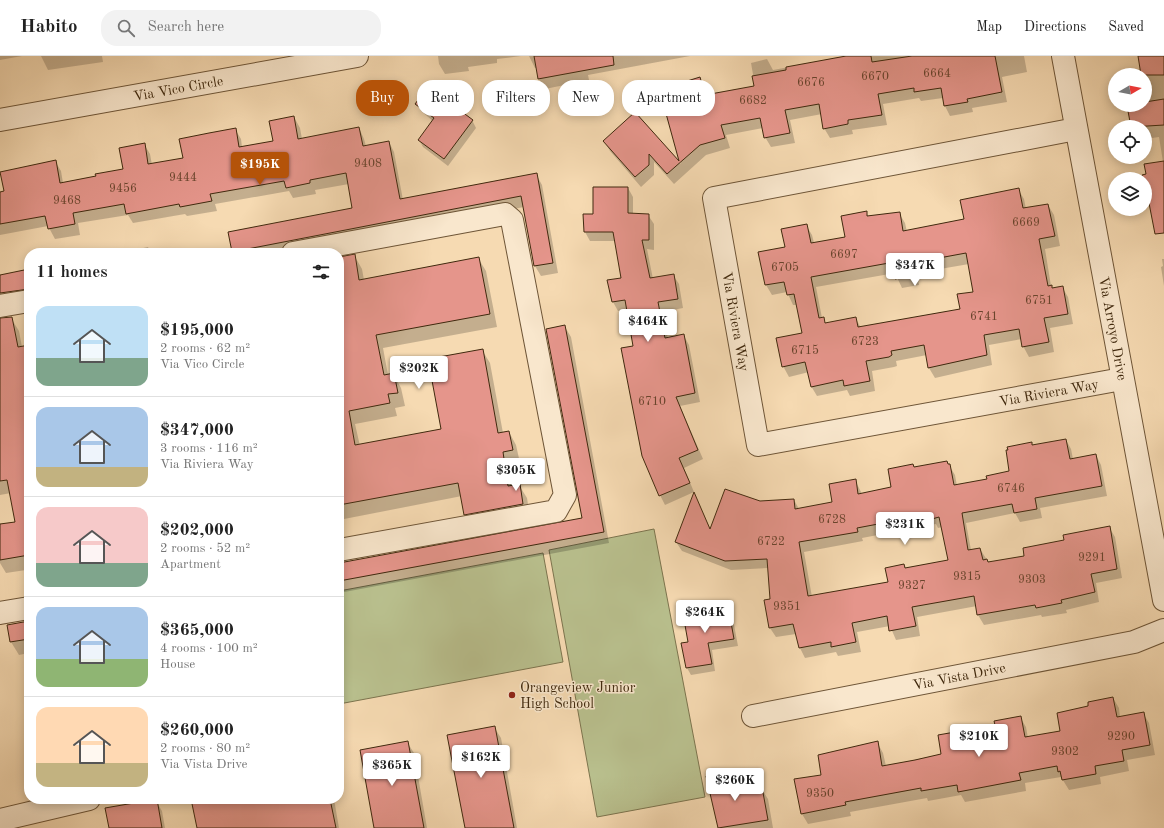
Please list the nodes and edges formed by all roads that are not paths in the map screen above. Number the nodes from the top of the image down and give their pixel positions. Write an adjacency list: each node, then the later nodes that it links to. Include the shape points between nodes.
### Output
1 (357, 56): 3 (street, Via Vico Circle)
2 (1063, 56): 4 (street, Via Arroyo Drive)
3 (0, 120)
4 (1076, 129): 8 (street, Via Arroyo Drive); 8 (street, Via Riviera Way, via 714,198 758,445)
5 (320, 248): 9 (street, via 505,214 512,220 565,495 556,511)
6 (24, 302): 7 (street)
7 (0, 306)
8 (1122, 379): 10 (street, Via Arroyo Drive)
9 (344, 549)
10 (1164, 600)
11 (24, 609): 12 (street)
12 (0, 613)
13 (1164, 630): 14 (street, Via Vista Drive, via 1134,642)
14 (753, 716)
15 (68, 804): 16 (street)
16 (0, 820)

